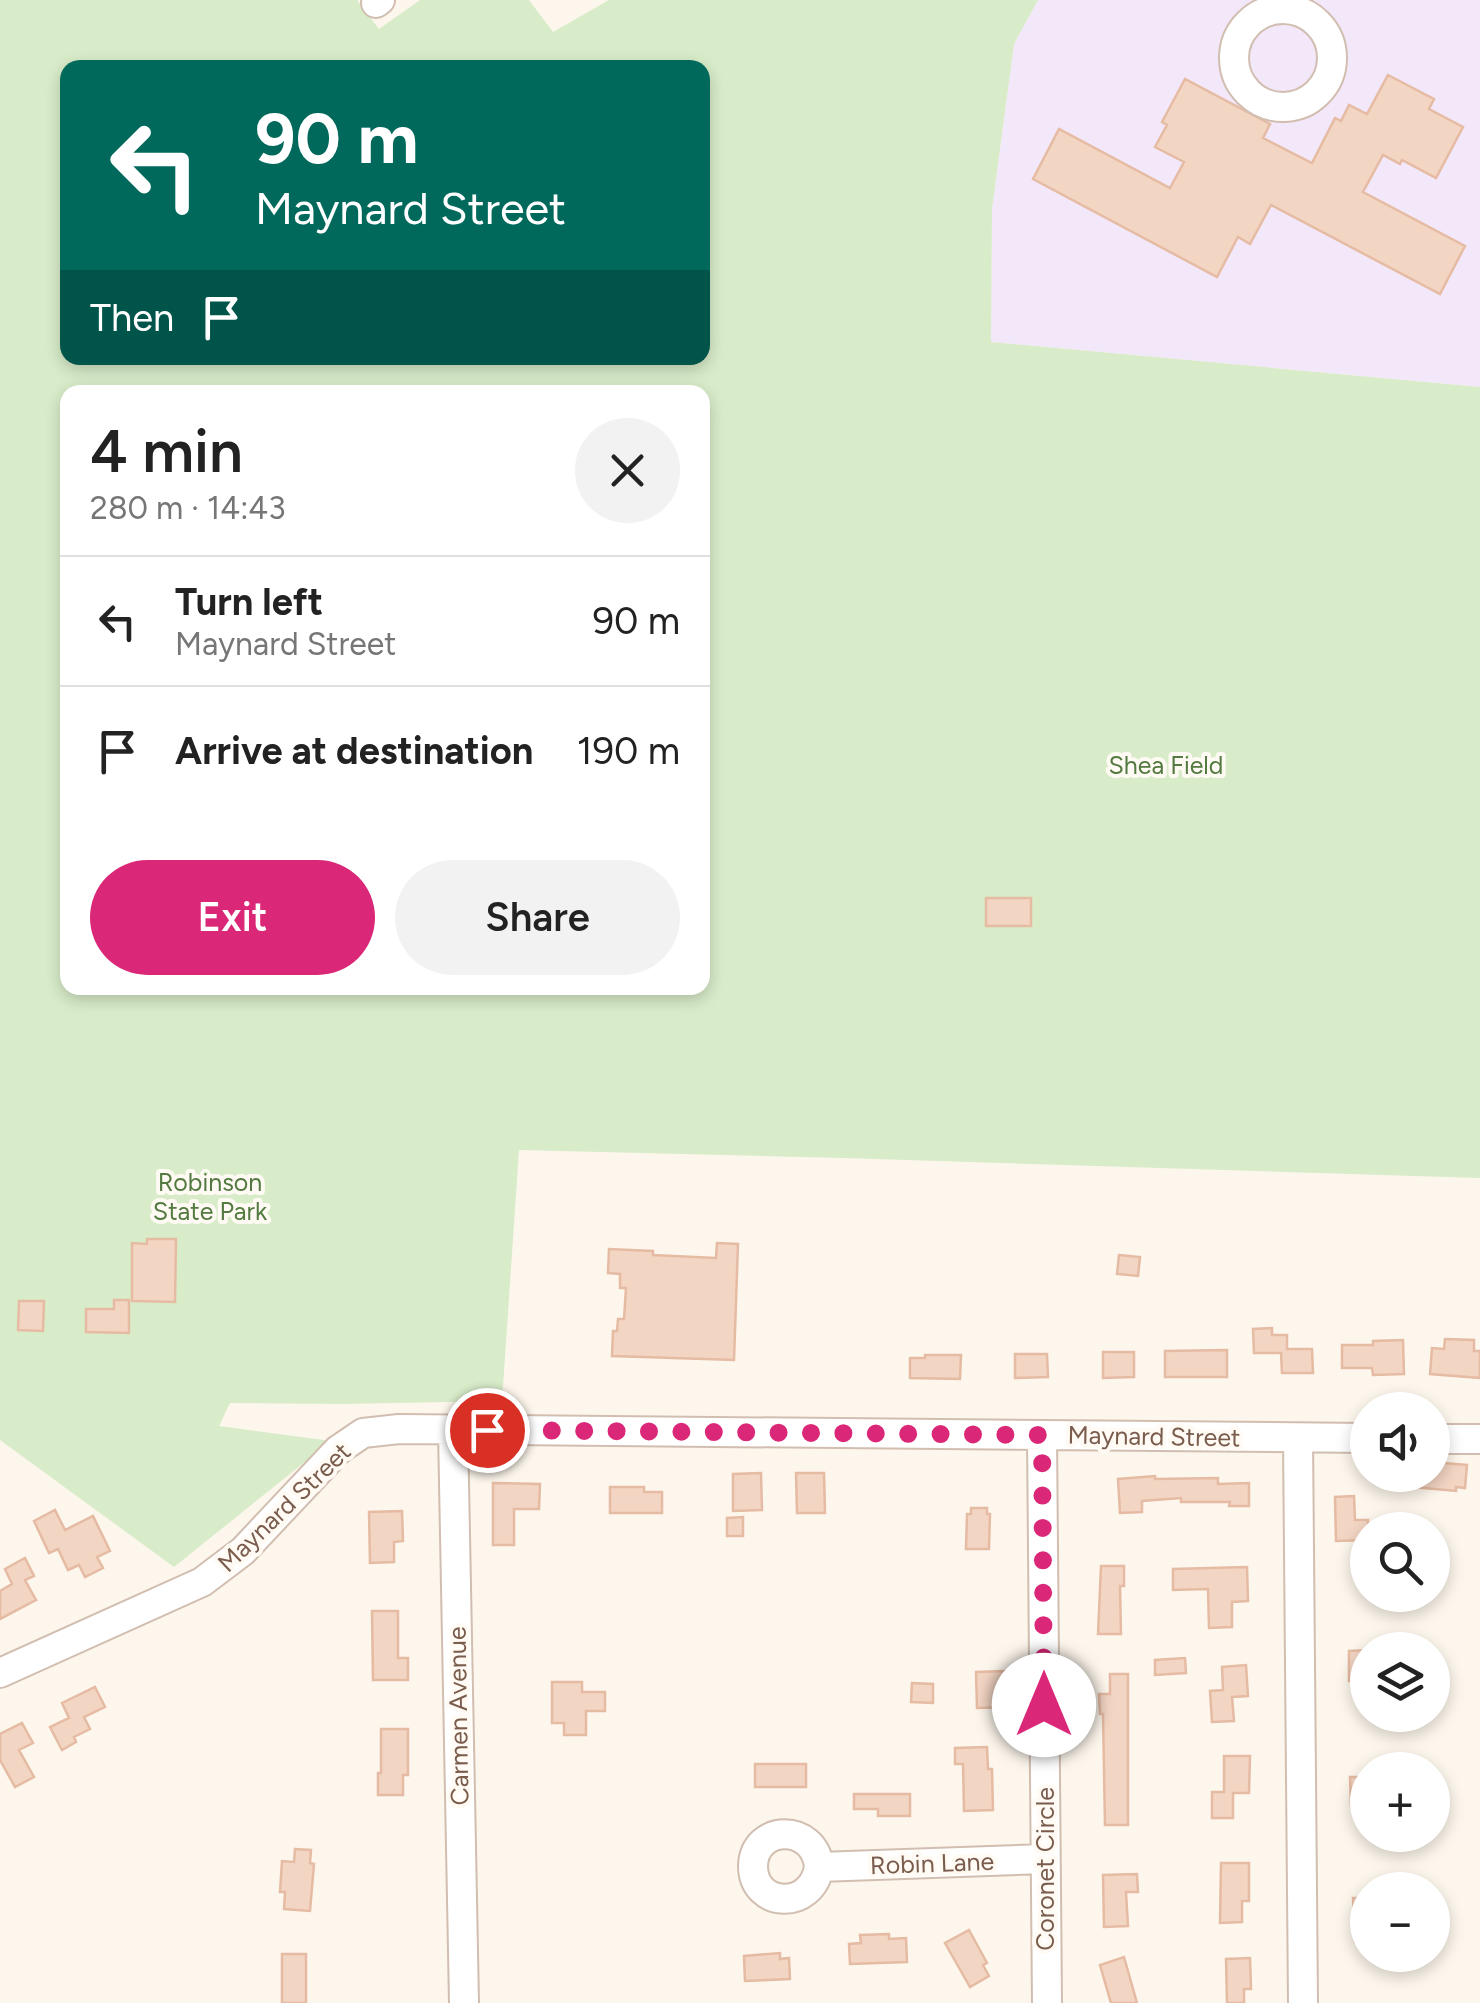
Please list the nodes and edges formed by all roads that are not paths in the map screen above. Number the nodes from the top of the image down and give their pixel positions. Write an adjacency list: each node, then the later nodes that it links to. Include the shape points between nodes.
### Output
1 (453, 1430): 2 (street, Maynard Street); 7 (street, Maynard Street, via 363,1433 338,1450 222,1569); 10 (street, Carmen Avenue)
2 (1042, 1435): 3 (street, Maynard Street); 8 (street, Coronet Circle)
3 (1298, 1438): 4 (street, Maynard Street); 12 (street)
4 (1350, 1438)
5 (1450, 1439): 6 (street)
6 (1480, 1439)
7 (0, 1674)
8 (1044, 1859): 9 (street, Robin Lane); 11 (street, Coronet Circle)
9 (819, 1867)
10 (464, 2003)
11 (1047, 2003)
12 (1303, 2003)

